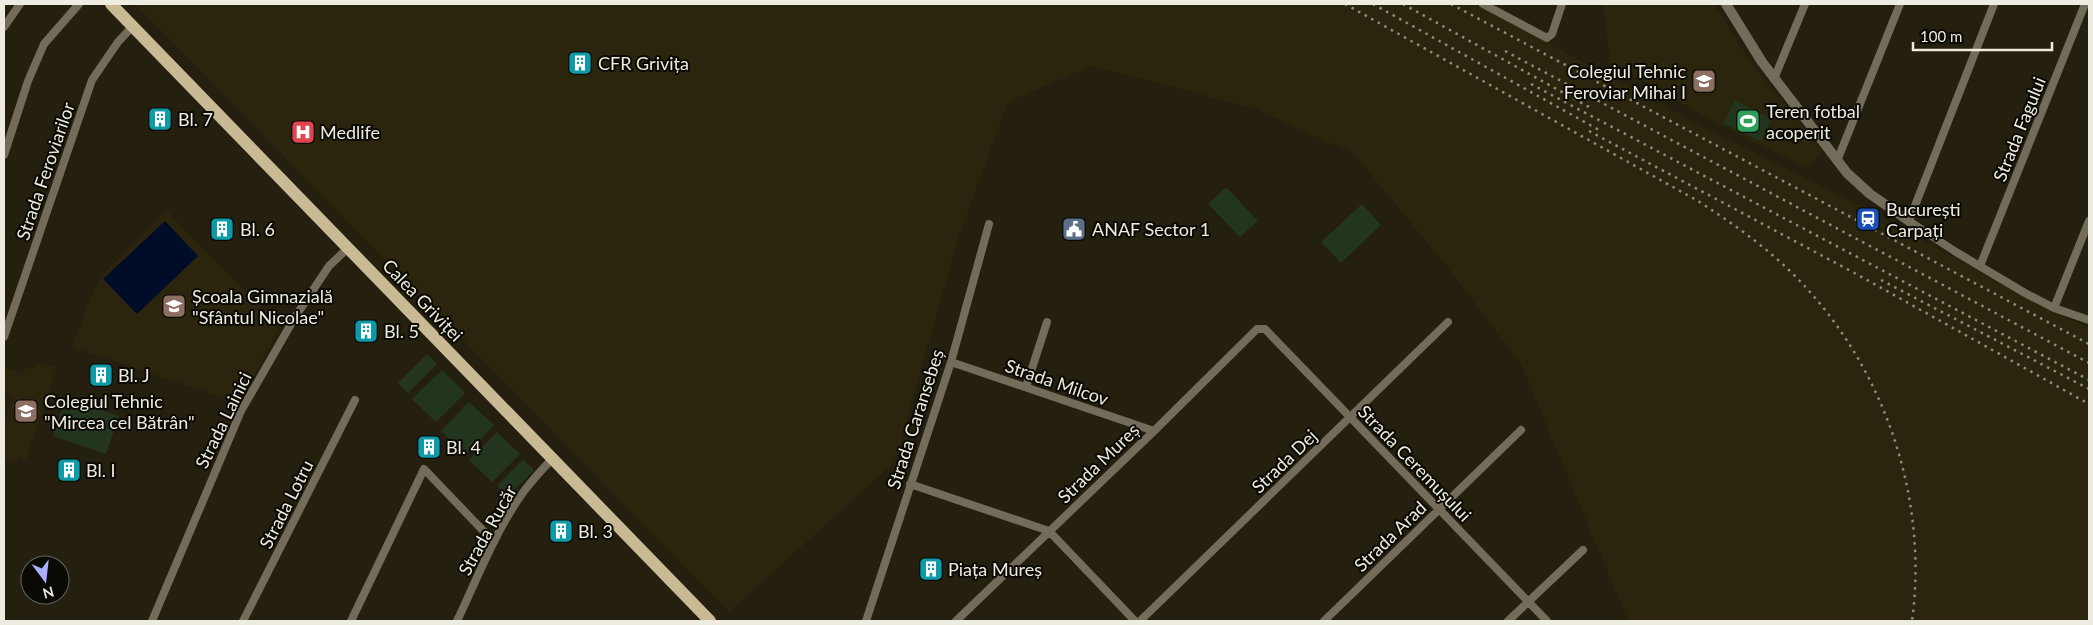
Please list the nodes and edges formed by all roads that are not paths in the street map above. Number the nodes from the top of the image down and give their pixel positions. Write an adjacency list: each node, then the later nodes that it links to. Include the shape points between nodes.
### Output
1 (20, 4): 11 (street)
2 (79, 4): 15 (street, via 44,44 28,81)
3 (111, 4): 12 (main road, Calea Griviței)
4 (1483, 4): 5 (street, via 1546,38 1550,37)
5 (1562, 4)
6 (1726, 4): 14 (street)
7 (1805, 4): 14 (street)
8 (1900, 4): 16 (street)
9 (1994, 4): 18 (street)
10 (2085, 4): 21 (street, Strada Fagului)
11 (6, 18): 13 (street)
12 (133, 26): 20 (main road, Calea Griviței); 27 (street, Strada Feroviarilor, via 92,80)
13 (4, 27)
14 (1774, 78): 16 (street)
15 (4, 155)
16 (1837, 162): 18 (street, via 1860,186)
17 (2089, 220): 22 (street)
18 (1909, 221): 21 (street)
19 (989, 224): 28 (street, Strada Caransebeș)
20 (348, 248): 34 (main road, Calea Griviței); 41 (street, Strada Lainici, via 329,266 295,317 241,411)
21 (1980, 266): 22 (street)
22 (2054, 308): 23 (street)
23 (2089, 320)
24 (1047, 322): 29 (street)
25 (1448, 322): 31 (street, Strada Dej)
26 (1261, 328): 31 (street, Strada Ceremușului); 33 (street, Strada Mureș)
27 (4, 337)
28 (951, 362): 29 (street, Strada Milcov); 35 (street, Strada Caransebeș)
29 (1026, 386): 33 (street, Strada Milcov)
30 (355, 400): 42 (street, Strada Lotru)
31 (1351, 418): 36 (street, Strada Ceremușului); 49 (street, Strada Dej)
32 (1520, 430): 36 (street, Strada Arad)
33 (1154, 431): 37 (street, Strada Mureș)
34 (552, 458): 38 (street, Strada Rucăr, via 522,494); 45 (main road, Calea Griviței)
35 (910, 484): 37 (street); 46 (street, Strada Caransebeș)
36 (1439, 510): 40 (street, Strada Ceremușului); 50 (street, Strada Arad)
37 (1049, 531): 47 (street, Strada Mureș); 48 (street)
38 (494, 542): 43 (street, via 424,469); 44 (street, Strada Rucăr)
39 (1583, 550): 40 (street)
40 (1528, 602): 51 (street); 52 (street, Strada Ceremușului)
41 (152, 621)
42 (243, 621)
43 (351, 621)
44 (456, 621)
45 (710, 621)
46 (866, 621)
47 (956, 621)
48 (1135, 621)
49 (1140, 621)
50 (1324, 621)
51 (1508, 621)
52 (1547, 621)

